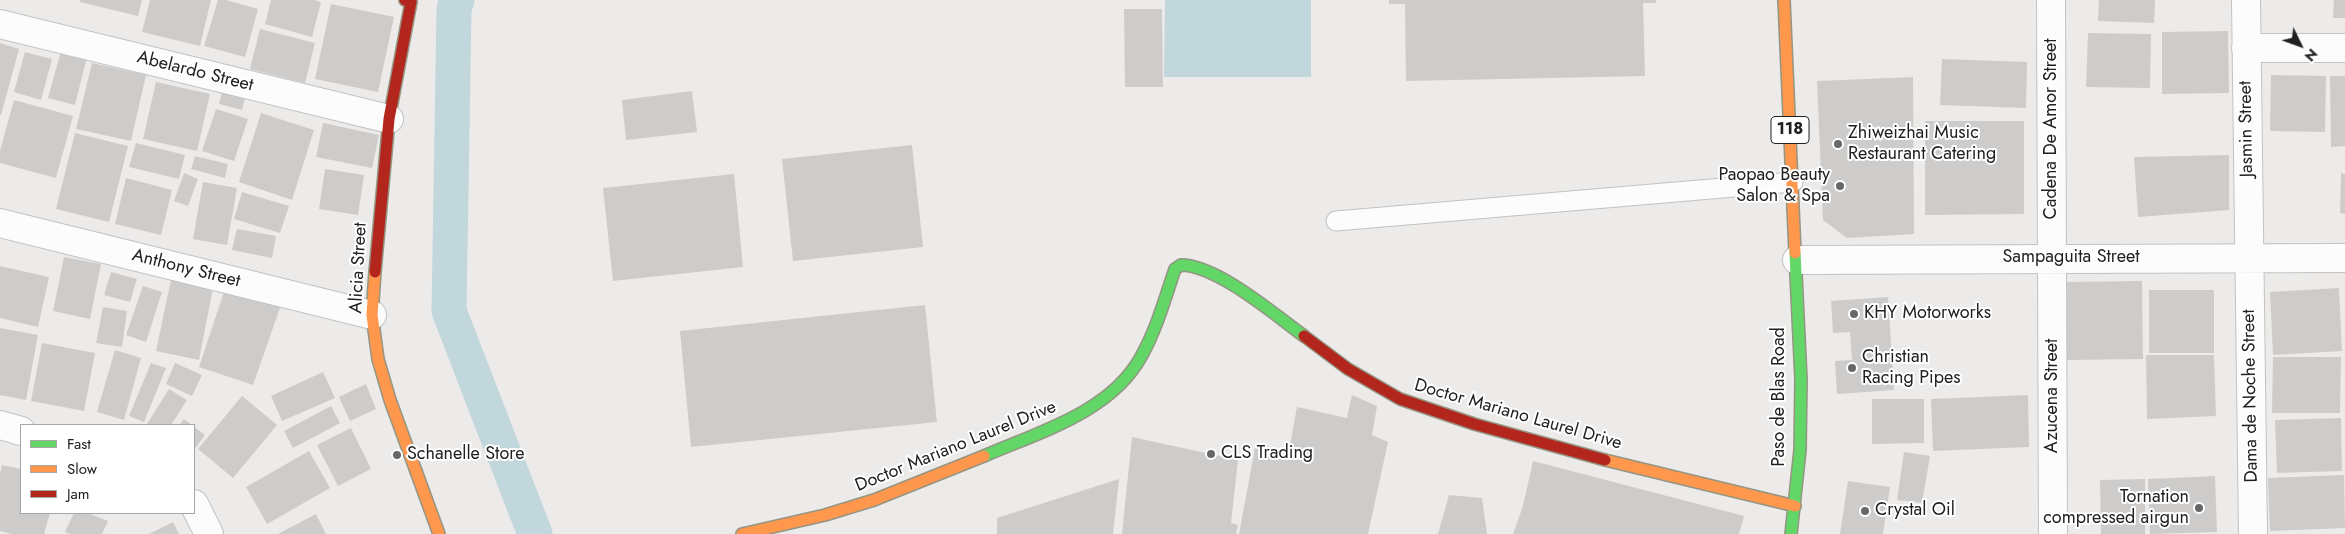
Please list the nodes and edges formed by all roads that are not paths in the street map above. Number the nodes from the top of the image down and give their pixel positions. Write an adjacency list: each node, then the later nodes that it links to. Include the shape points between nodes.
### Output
1 (409, 0): 8 (street, Alicia Street)
2 (1784, 0): 9 (street, 118)
3 (2051, 0): 12 (street, Cadena De Amor Street)
4 (2246, 0): 6 (street, Jasmin Street)
5 (0, 24): 8 (street, Abelardo Street)
6 (2246, 48): 7 (street); 13 (street, Jasmin Street)
7 (2345, 48)
8 (389, 119): 16 (street, Alicia Street)
9 (1793, 182): 10 (lane); 15 (street, 118)
10 (1336, 221)
11 (0, 223): 16 (street, Anthony Street)
12 (2052, 258): 13 (street, Sampaguita Street); 15 (street, Sampaguita Street); 25 (street, Azucena Street)
13 (2249, 258): 14 (street, Sampaguita Street); 26 (street, Dama de Noche Street)
14 (2345, 258)
15 (1797, 260): 20 (street, Paso de Blas Road / 118, via 1801,380)
16 (372, 315): 22 (street, Alicia Street, via 378,359 390,400)
17 (0, 425): 18 (street)
18 (20, 431)
19 (195, 506): 21 (street)
20 (1795, 506): 23 (street, Doctor Mariano Laurel Drive, via 1588,456 1400,399 1348,369 1240,289 1201,269 1181,265 1175,269 1135,368 1113,391 1067,421 963,467 853,507); 24 (street, Paso de Blas Road / 118)
21 (209, 534)
22 (439, 534)
23 (742, 534)
24 (1791, 534)
25 (2054, 534)
26 (2253, 534)

